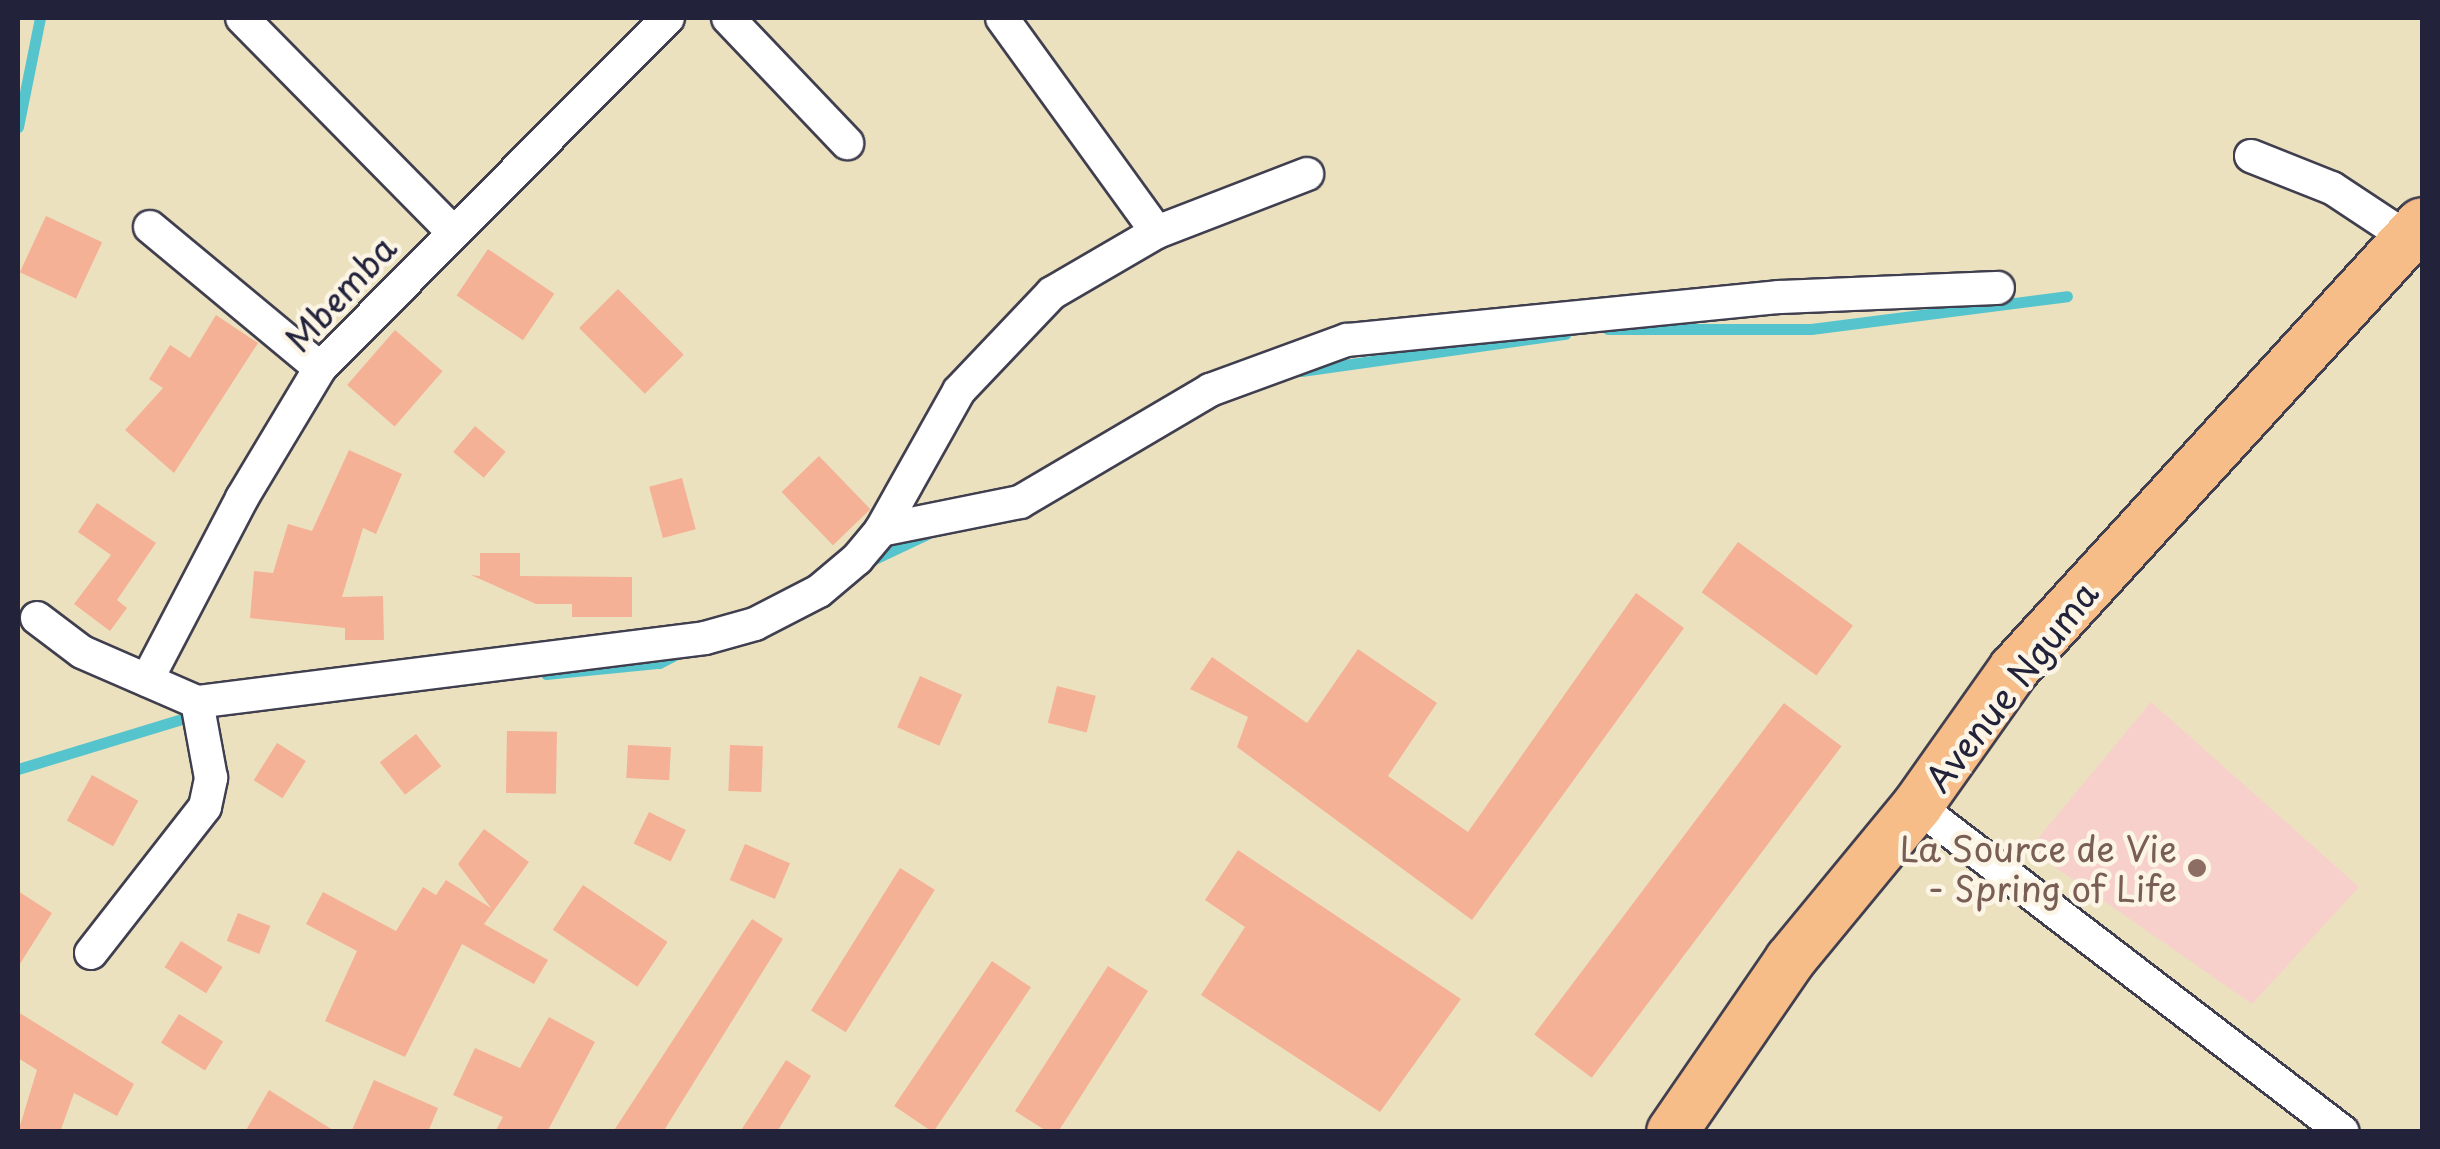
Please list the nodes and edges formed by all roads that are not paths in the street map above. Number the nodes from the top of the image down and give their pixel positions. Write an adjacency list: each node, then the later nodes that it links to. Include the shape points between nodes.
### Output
1 (242, 18): 10 (street)
2 (728, 18): 5 (street)
3 (1002, 18): 11 (street)
4 (650, 23): 10 (street, Mbemba)
5 (847, 144)
6 (2251, 156): 9 (street)
7 (1307, 174): 11 (street)
8 (150, 227): 13 (street)
9 (2416, 231): 18 (main road, Avenue Nguma, via 2023,659)
10 (453, 232): 13 (street, Mbemba)
11 (1157, 232): 14 (street, via 1052,293 958,390)
12 (1998, 288): 14 (street, via 1779,297 1347,340 1210,390 1020,502)
13 (320, 368): 16 (street, Mbemba, via 242,498)
14 (881, 530): 17 (street, via 819,591 755,624 705,638)
15 (37, 618): 16 (street, via 82,652)
16 (147, 680): 17 (street)
17 (197, 702): 19 (street, via 211,778 205,807)
18 (1917, 806): 20 (main road, Avenue Nguma, via 1790,960); 21 (street)
19 (91, 953)
20 (1672, 1132)
21 (2342, 1132)

